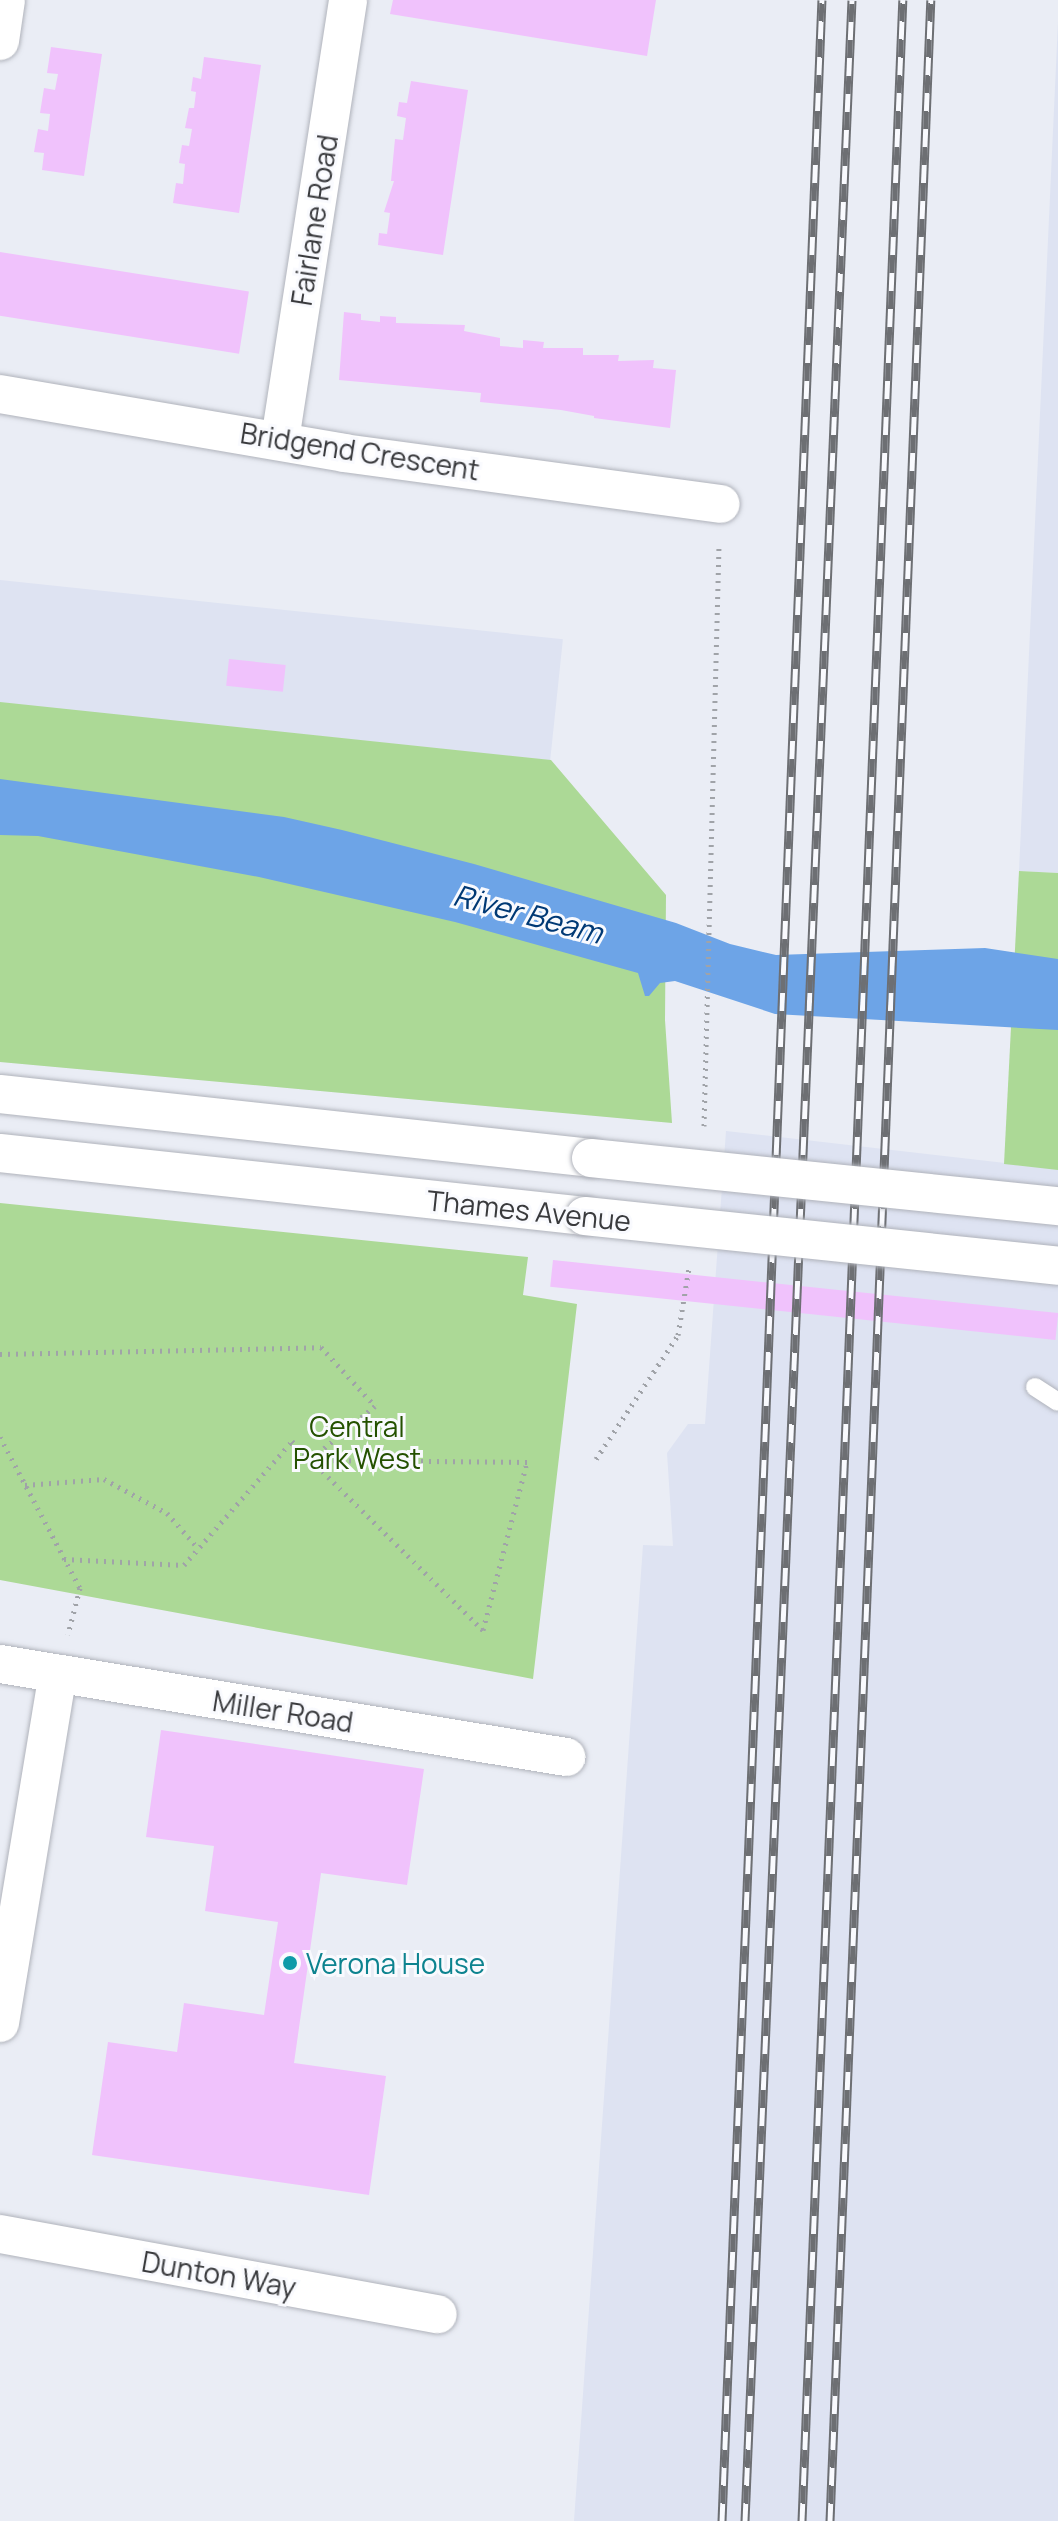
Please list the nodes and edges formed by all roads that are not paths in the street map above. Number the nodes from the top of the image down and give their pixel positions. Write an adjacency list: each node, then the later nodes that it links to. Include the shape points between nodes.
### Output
1 (6, 0): 3 (street)
2 (348, 0): 5 (street, Fairlane Road)
3 (0, 41)
4 (0, 394): 5 (street, Bridgend Crescent)
5 (280, 440): 6 (street, Bridgend Crescent)
6 (721, 504)
7 (0, 1094): 9 (street, Thames Avenue, bridge)
8 (0, 1153): 10 (street, Thames Avenue, bridge)
9 (1058, 1206)
10 (1058, 1266)
11 (1035, 1387): 12 (lane)
12 (1058, 1402)
13 (0, 1664): 14 (street, Miller Road)
14 (58, 1674): 15 (street, Miller Road); 16 (street)
15 (566, 1757)
16 (0, 2023)
17 (0, 2234): 18 (street, Dunton Way)
18 (438, 2314)

